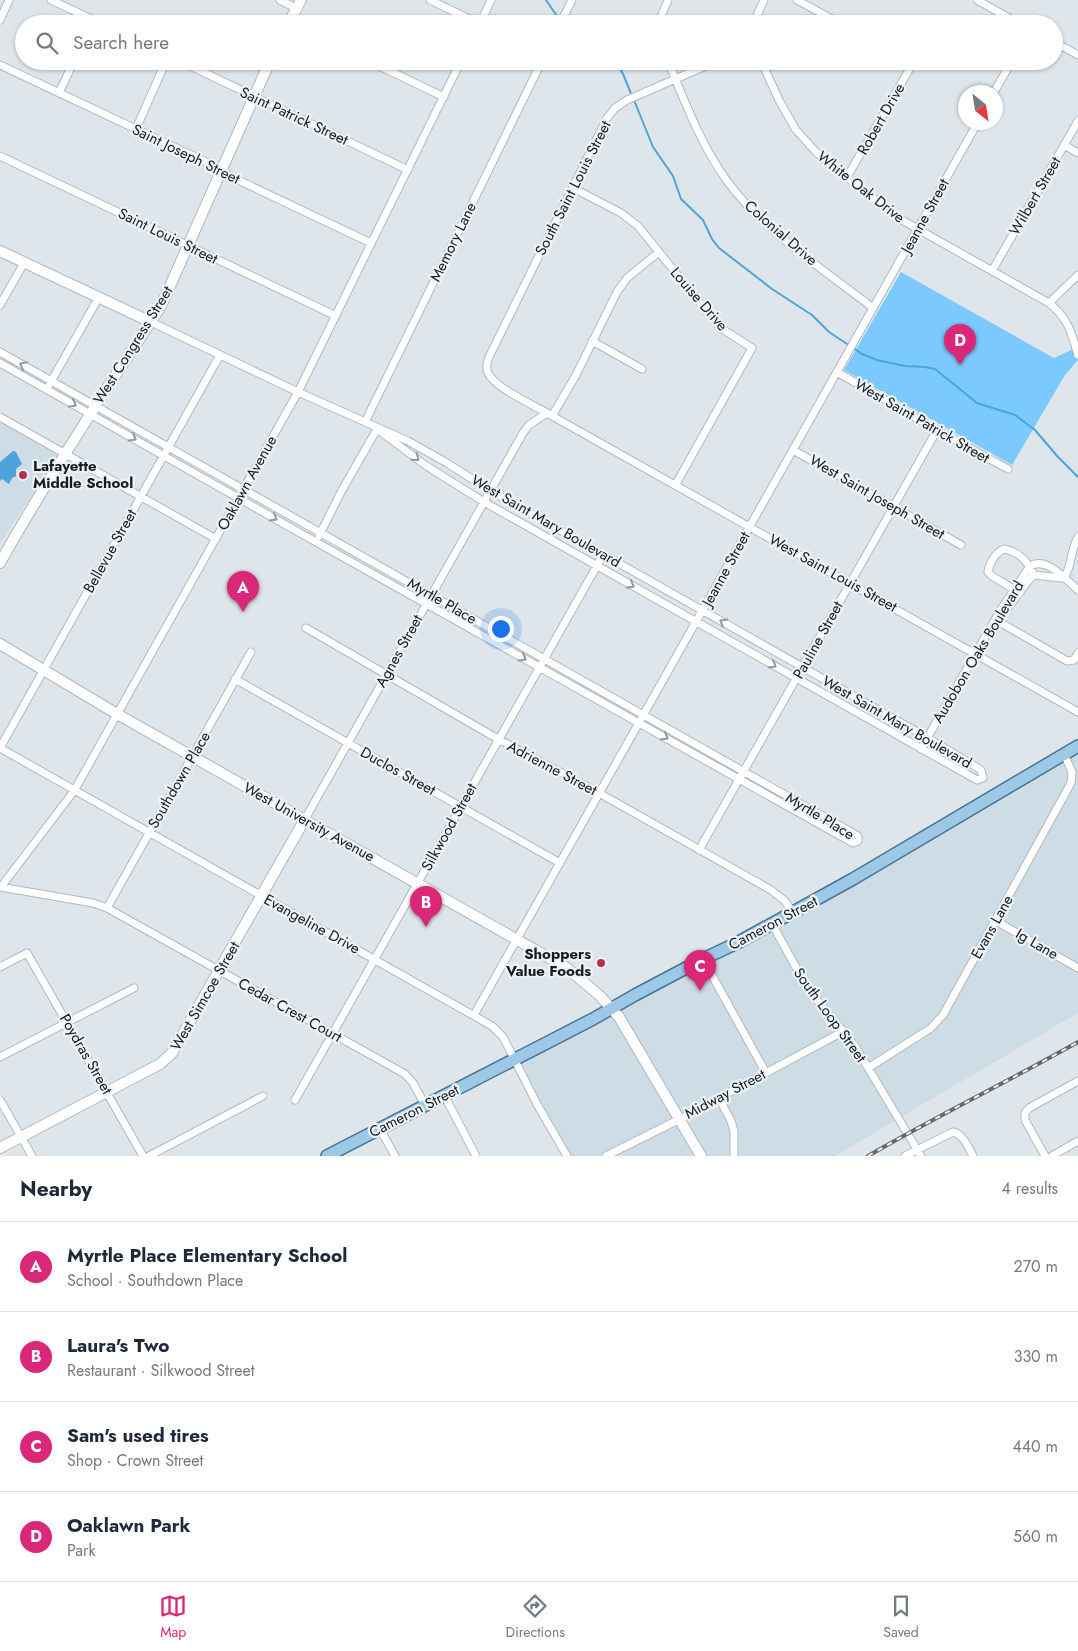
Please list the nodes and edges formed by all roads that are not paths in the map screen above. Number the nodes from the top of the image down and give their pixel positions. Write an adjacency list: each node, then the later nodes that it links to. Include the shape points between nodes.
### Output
1 (9, 0): 20 (street)
2 (51, 0): 12 (street)
3 (280, 0): 11 (street)
4 (430, 0): 13 (street)
5 (491, 0): 14 (street)
6 (572, 0): 15 (street)
7 (668, 0): 16 (street)
8 (764, 0): 17 (street)
9 (797, 0): 18 (street)
10 (977, 0): 19 (street)
11 (299, 4)
12 (79, 15)
13 (461, 15)
14 (484, 15)
15 (564, 15)
16 (662, 15)
17 (757, 15)
18 (824, 15)
19 (1004, 15)
20 (0, 20)
21 (1063, 47): 22 (street)
22 (1078, 55)
23 (0, 66): 38 (street, Saint Joseph Street)
24 (70, 70): 38 (street)
25 (162, 70): 42 (street)
26 (198, 70): 39 (street, Saint Patrick Street)
27 (266, 70): 39 (main road, West Congress Street)
28 (388, 70): 40 (street)
29 (457, 70): 40 (street, Oaklawn Avenue)
30 (538, 70): 79 (street, Memory Lane)
31 (672, 70): 36 (street, Colonial Drive)
32 (696, 70): 36 (street, South Saint Louis Street)
33 (766, 70): 49 (street, White Oak Drive, via 796,130 816,152)
34 (909, 70): 49 (street, Robert Drive)
35 (1007, 70): 37 (street)
36 (675, 79): 50 (street, South Saint Louis Street, via 612,110); 62 (street, Colonial Drive, via 704,144 739,196 778,234)
37 (998, 85)
38 (59, 93): 42 (street, Saint Joseph Street)
39 (254, 97): 47 (street, Saint Patrick Street); 48 (main road, West Congress Street)
40 (444, 97): 47 (street, Oaklawn Avenue)
41 (1078, 121): 44 (street, Wilbert Street)
42 (136, 129): 48 (street, Saint Joseph Street)
43 (974, 130): 51 (street, Jeanne Street)
44 (1064, 145): 45 (street); 57 (street, Wilbert Street)
45 (1078, 153)
46 (0, 156): 53 (street, Saint Louis Street)
47 (408, 170): 52 (street, Oaklawn Avenue)
48 (221, 171): 52 (street, Saint Joseph Street); 53 (main road, West Congress Street)
49 (847, 177): 51 (street, White Oak Drive, via 900,219)
50 (573, 188): 55 (street, Louise Drive, via 629,218); 71 (street, South Saint Louis Street, via 489,357)
51 (918, 229): 57 (street, White Oak Drive); 62 (street, Jeanne Street)
52 (372, 243): 63 (street, Oaklawn Avenue)
53 (188, 246): 63 (street, Saint Louis Street); 64 (main road, West Congress Street)
54 (0, 251): 56 (main road, West Saint Mary Boulevard)
55 (658, 252): 65 (street, Agnes Street, via 623,283); 87 (street, Louise Drive, via 717,324 752,348)
56 (24, 262): 59 (main road, West Saint Mary Boulevard); 61 (street)
57 (992, 271): 60 (street, White Oak Drive)
58 (1078, 276): 60 (street)
59 (99, 297): 64 (main road, West Saint Mary Boulevard); 73 (street)
60 (1049, 303): 68 (street, White Oak Drive, via 1065,318)
61 (0, 305)
62 (874, 308): 72 (street, Jeanne Street)
63 (336, 316): 75 (street, Oaklawn Avenue)
64 (151, 322): 67 (street, West Saint Mary Boulevard); 76 (main road, West Congress Street)
65 (592, 341): 70 (street); 77 (street, Agnes Street)
66 (0, 352): 73 (street, Myrtle Place, one-way to 66)
67 (220, 355): 75 (street, West Saint Mary Boulevard); 82 (street, Bellevue Street)
68 (1078, 355)
69 (0, 363): 74 (street, Myrtle Place)
70 (642, 369)
71 (487, 371): 77 (street, West Saint Louis Street, via 494,381)
72 (837, 372): 81 (street, West Saint Patrick Street); 83 (street, Jeanne Street)
73 (51, 381): 74 (street); 76 (street, Myrtle Place)
74 (46, 389): 76 (street, Myrtle Place, one-way to 76)
75 (298, 392): 79 (street, West Saint Mary Boulevard); 88 (street, Oaklawn Avenue)
76 (93, 410): 82 (street, Myrtle Place); 84 (main road, West Congress Street); 85 (street, Myrtle Place, one-way to 85)
77 (550, 414): 87 (street, West Saint Louis Street); 89 (street, Agnes Street, via 529,425)
78 (0, 417): 84 (street)
79 (365, 422): 80 (street, West Saint Mary Boulevard)
80 (377, 428): 89 (street, West Saint Mary Boulevard, via 408,441); 92 (street, West Saint Mary Boulevard, one-way to 92, via 425,465); 95 (street)
81 (936, 430): 86 (street, West Saint Patrick Street); 93 (street, Pauline Street)
82 (168, 448): 85 (street, Bellevue Street); 88 (street, Myrtle Place)
83 (794, 450): 93 (street, West Saint Joseph Street); 94 (street, Jeanne Street)
84 (66, 454): 90 (street); 101 (main road, West Congress Street)
85 (164, 455): 90 (street, Bellevue Street); 91 (street, Myrtle Place)
86 (1008, 469)
87 (676, 484): 94 (street, West Saint Louis Street)
88 (243, 490): 91 (street, Oaklawn Avenue); 95 (street, Myrtle Place)
89 (491, 490): 92 (street, Agnes Street); 100 (street, West Saint Mary Boulevard)
90 (141, 497): 96 (street); 122 (street, Bellevue Street)
91 (239, 497): 96 (street, Oaklawn Avenue); 98 (street, Myrtle Place, one-way to 98)
92 (484, 502): 102 (street, West Saint Mary Boulevard); 109 (street, Agnes Street)
93 (894, 506): 99 (street, West Saint Joseph Street); 106 (street, Pauline Street)
94 (750, 527): 106 (street, West Saint Louis Street); 111 (street, Jeanne Street)
95 (321, 533): 98 (street); 109 (street, Myrtle Place)
96 (216, 538): 127 (street, Oaklawn Avenue)
97 (1078, 538): 105 (street)
98 (316, 542): 110 (street, Myrtle Place)
99 (961, 545)
100 (602, 555): 102 (street, Silkwood Street); 111 (street, West Saint Mary Boulevard)
101 (0, 563)
102 (596, 566): 113 (street, West Saint Mary Boulevard, one-way to 113); 119 (street, Silkwood Street)
103 (1030, 566): 104 (street); 105 (street, via 1044,564); 108 (street, Audobon Oaks Boulevard); 108 (street, via 1025,559 1004,549 996,554 989,567 988,572 992,576)
104 (1034, 575): 105 (street); 108 (street)
105 (1064, 578): 107 (street)
106 (850, 583): 118 (street, West Saint Louis Street); 121 (street, Pauline Street)
107 (1078, 590)
108 (1017, 591): 112 (street, Audobon Oaks Boulevard)
109 (431, 595): 110 (street, Agnes Street); 119 (street, Myrtle Place)
110 (427, 603): 120 (street, Myrtle Place, one-way to 120); 123 (street, Agnes Street)
111 (702, 610): 113 (street, Jeanne Street); 121 (street, West Saint Mary Boulevard, one-way to 111)
112 (996, 620): 117 (street, via 1067,661 1074,660); 118 (street, Audobon Oaks Boulevard)
113 (697, 621): 125 (street, West Saint Mary Boulevard, one-way to 125); 128 (street, Jeanne Street)
114 (306, 628): 123 (street, Adrienne Street)
115 (0, 644): 122 (main road, West University Avenue)
116 (251, 652): 124 (street, Southdown Place)
117 (1078, 653)
118 (975, 654): 126 (street, West Saint Louis Street); 130 (street, Audobon Oaks Boulevard)
119 (544, 660): 120 (street, Silkwood Street); 128 (street, Myrtle Place)
120 (539, 667): 129 (street, Myrtle Place); 131 (street, Silkwood Street)
121 (803, 668): 125 (street, Pauline Street); 130 (street, West Saint Mary Boulevard)
122 (43, 671): 127 (main road, West University Avenue); 134 (street, Bellevue Street)
123 (386, 674): 131 (street, Adrienne Street); 132 (street, Agnes Street)
124 (236, 679): 132 (street, Duclos Street); 137 (street, Southdown Place)
125 (796, 679): 135 (street, West Saint Mary Boulevard); 138 (street, Pauline Street)
126 (1078, 712)
127 (117, 714): 137 (main road, West University Avenue); 140 (street, Oaklawn Avenue)
128 (644, 714): 129 (street, Jeanne Street); 138 (street, Myrtle Place)
129 (639, 723): 139 (street, Myrtle Place, one-way to 139); 141 (street, Jeanne Street)
130 (928, 738): 135 (street, Audobon Oaks Boulevard); 135 (street, West Saint Mary Boulevard, via 981,770 983,778 977,780)
131 (498, 739): 141 (street, Adrienne Street); 142 (street, Silkwood Street)
132 (348, 743): 142 (street, Duclos Street); 143 (street, Agnes Street)
133 (1078, 746): 136 (main road, Cameron Street)
134 (0, 748): 140 (street, Evangeline Drive)
135 (921, 749)
136 (1064, 754): 151 (main road, Cameron Street); 152 (street, Evans Lane, via 1072,772 1071,783)
137 (193, 757): 143 (main road, West University Avenue); 144 (street, Southdown Place)
138 (744, 772): 139 (street, Pauline Street); 139 (street, Myrtle Place, via 858,836 858,841 853,843)
139 (740, 780): 145 (street, Pauline Street)
140 (74, 791): 144 (street, Evangeline Drive); 148 (street, Oaklawn Avenue)
141 (599, 793): 145 (street, Adrienne Street); 146 (street, Jeanne Street)
142 (460, 806): 146 (street, Duclos Street); 147 (street, Silkwood Street)
143 (305, 819): 147 (main road, West University Avenue); 149 (main road, West Simcoe Street)
144 (149, 833): 149 (street, Evangeline Drive); 150 (street, Southdown Place)
145 (699, 850): 151 (street, Adrienne Street, via 771,890 785,901)
146 (560, 863): 154 (street, Jeanne Street)
147 (418, 882): 154 (main road, West University Avenue); 155 (street, Silkwood Street)
148 (0, 887): 150 (street, Cedar Crest Court)
149 (262, 896): 155 (street, Evangeline Drive); 159 (main road, West Simcoe Street)
150 (107, 908): 159 (street, Cedar Crest Court)
151 (792, 912): 153 (main road, Cameron Street)
152 (996, 921): 158 (street, Ig Lane); 168 (street, Evans Lane, via 936,1025)
153 (772, 924): 156 (main road, Cameron Street); 164 (street, South Loop Street, via 808,989)
154 (517, 939): 161 (main road, West University Avenue, via 567,968); 162 (street, Jeanne Street)
155 (374, 959): 162 (street, Evangeline Drive); 165 (street, Silkwood Street)
156 (703, 959): 161 (main road, Cameron Street); 169 (street)
157 (0, 967): 163 (street, Poydras Street, via 27,953)
158 (1078, 968)
159 (219, 971): 165 (street, Cedar Crest Court); 171 (main road, West Simcoe Street, via 172,1053 160,1064)
160 (134, 988): 163 (street)
161 (612, 1008): 167 (main road, Cameron Street); 178 (main road, West University Avenue)
162 (474, 1015): 167 (street, Evangeline Drive, via 498,1031)
163 (68, 1022): 166 (street); 171 (street, Poydras Street)
164 (844, 1031): 168 (street, South Loop Street); 169 (street, Midway Street)
165 (332, 1034): 176 (street, Silkwood Street); 177 (street, Cedar Crest Court, via 410,1078)
166 (0, 1057)
167 (514, 1060): 172 (main road, Cameron Street); 190 (street, Evangeline Drive)
168 (868, 1068): 183 (street, South Loop Street)
169 (766, 1073): 174 (street, Midway Street)
170 (1078, 1081): 196 (street, via 1029,1108 1024,1116)
171 (107, 1092): 180 (main road, West Simcoe Street); 185 (street, Poydras Street)
172 (444, 1095): 177 (main road, Cameron Street); 189 (street)
173 (263, 1096): 186 (street)
174 (718, 1098): 178 (street, Midway Street); 193 (street, via 732,1121)
175 (0, 1100): 180 (street)
176 (295, 1100)
177 (425, 1105): 179 (main road, Cameron Street)
178 (680, 1119): 191 (street, Midway Street); 192 (main road, West University Avenue)
179 (380, 1128): 187 (main road, Cameron Street); 188 (street)
180 (20, 1137): 182 (main road, West Simcoe Street); 184 (street)
181 (1078, 1141): 197 (street)
182 (0, 1148)
183 (919, 1153): 194 (street); 195 (street, via 948,1133 955,1132 962,1137)
184 (32, 1156)
185 (143, 1156)
186 (149, 1156)
187 (327, 1156)
188 (395, 1156)
189 (476, 1156)
190 (567, 1156)
191 (606, 1156)
192 (702, 1156)
193 (734, 1156)
194 (905, 1156)
195 (973, 1156)
196 (1045, 1156)
197 (1052, 1156)

